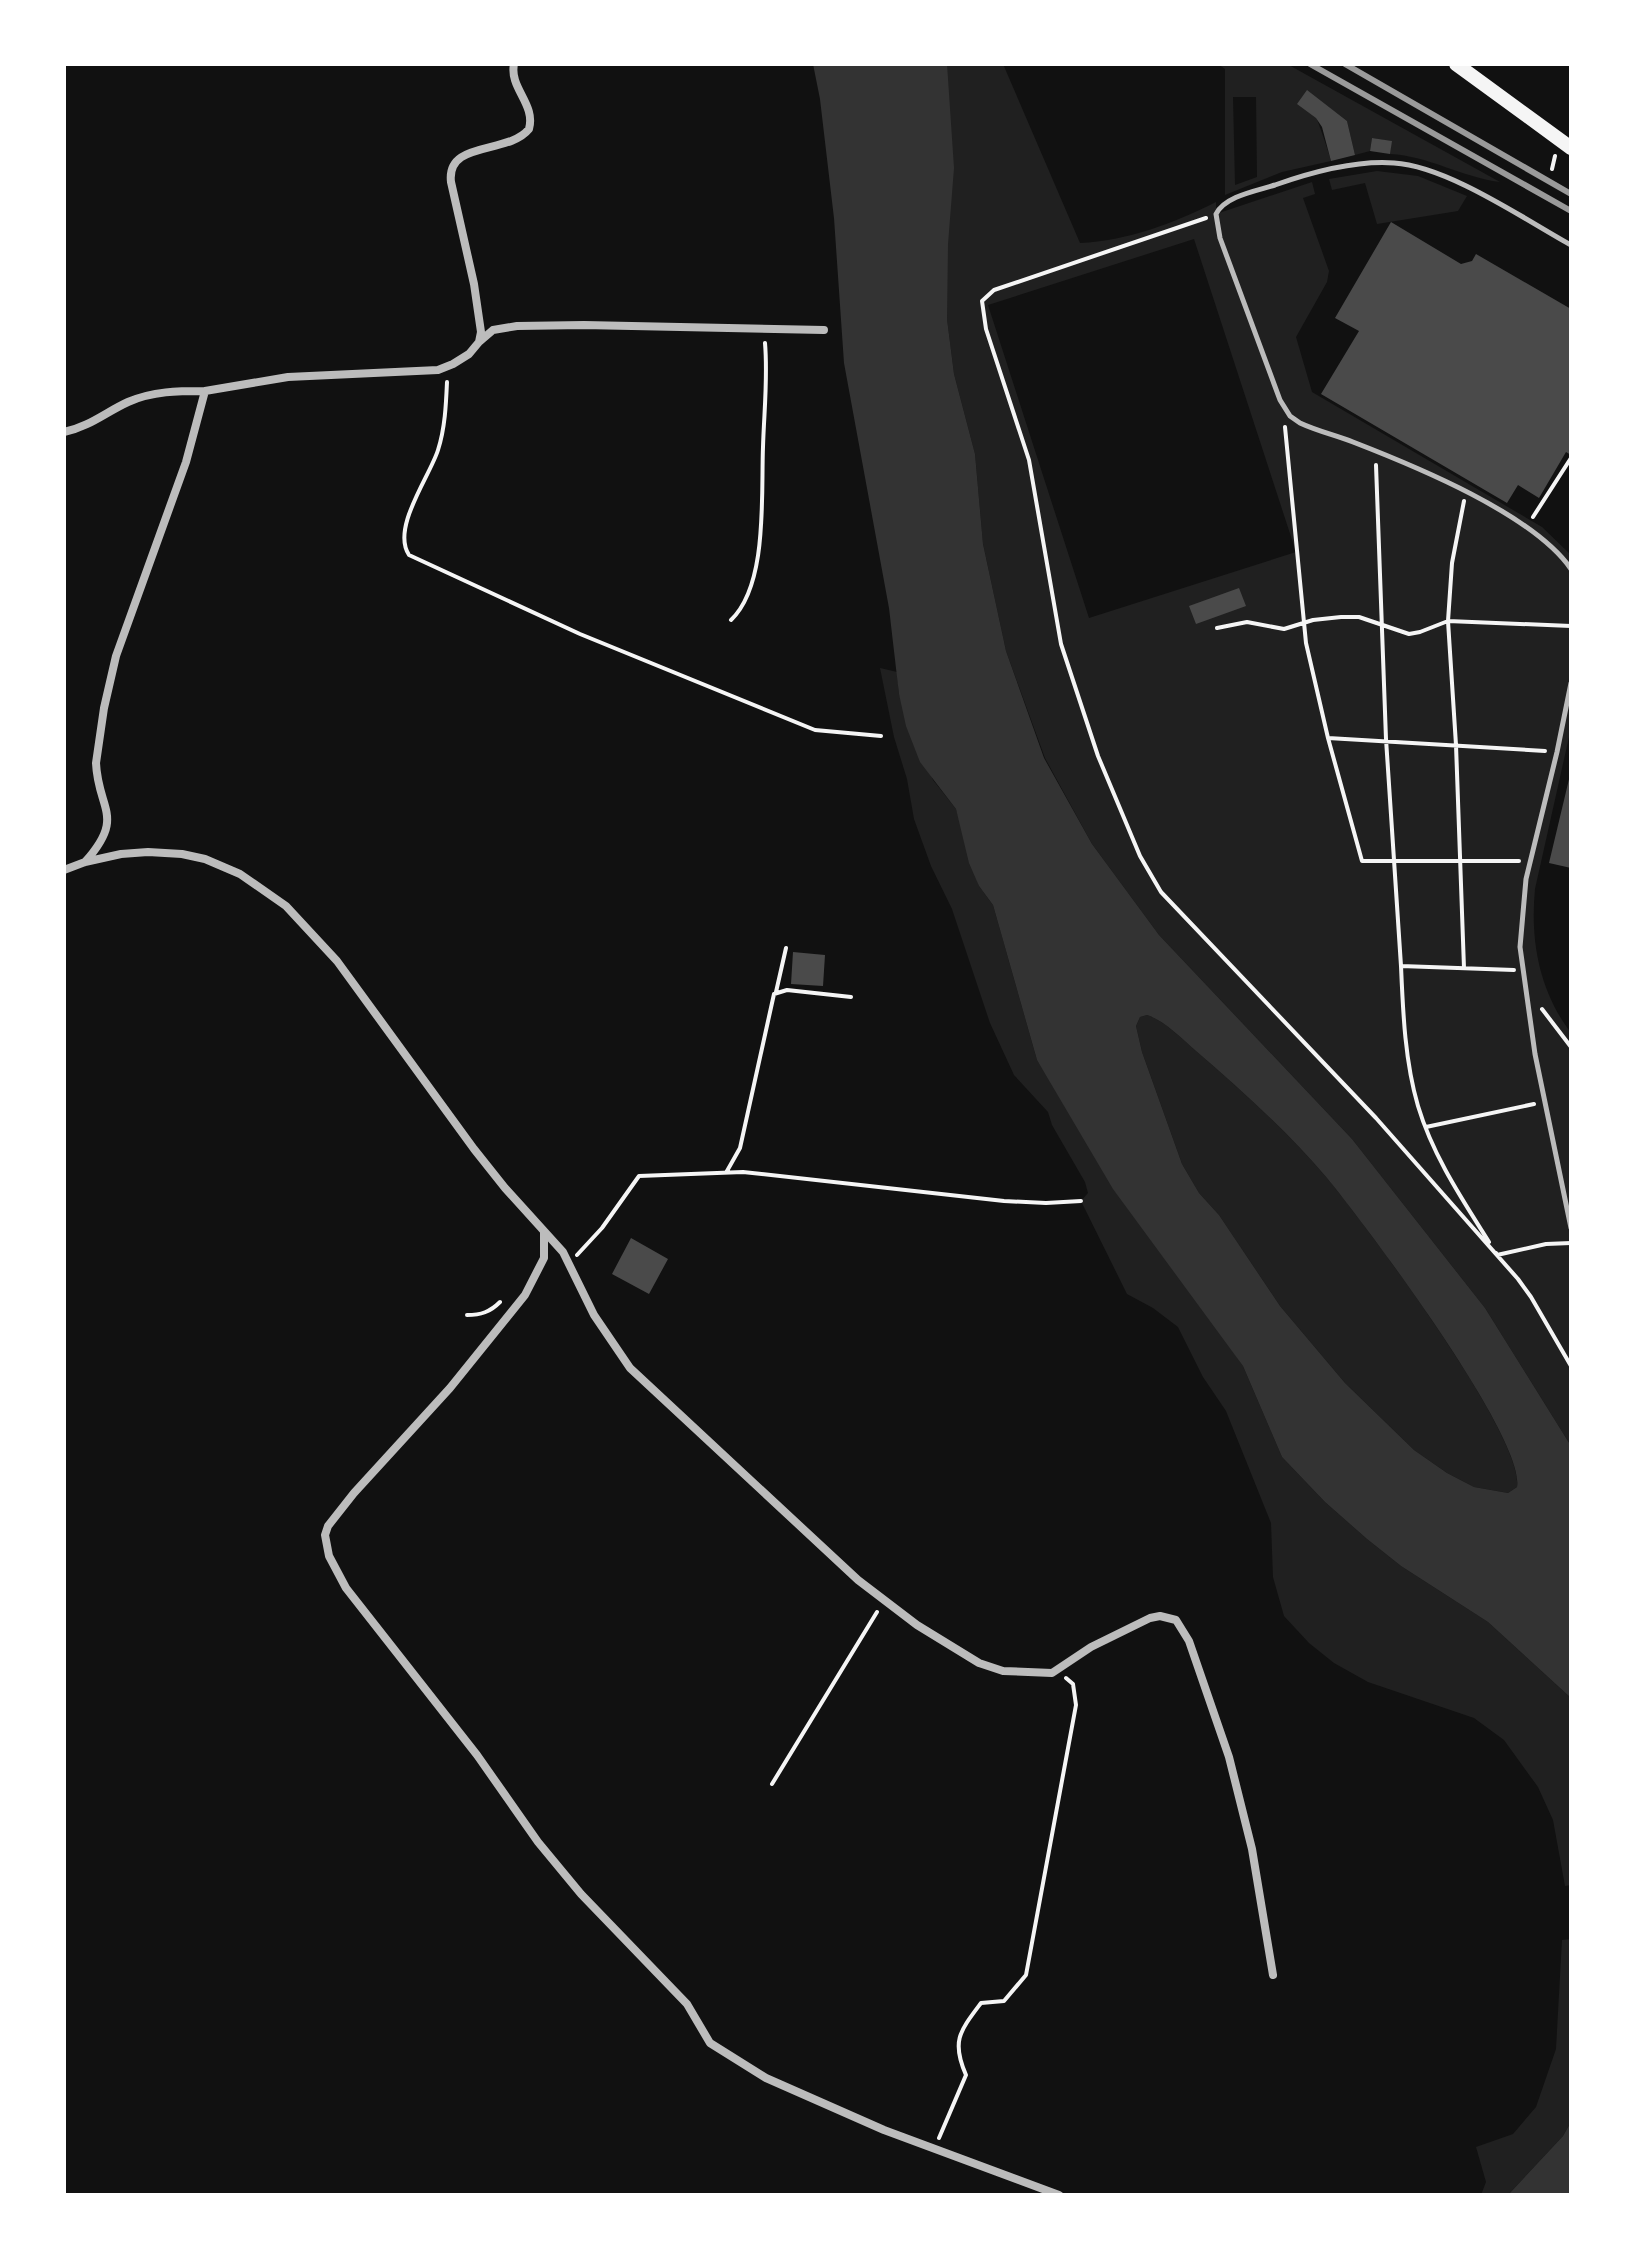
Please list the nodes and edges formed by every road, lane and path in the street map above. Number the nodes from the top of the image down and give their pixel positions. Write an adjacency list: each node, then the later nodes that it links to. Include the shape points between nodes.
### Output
1 (514, 64): 8 (street, via 514,78 531,113 529,129 511,142 465,154 450,168 476,298)
2 (1456, 64): 3 (main road)
3 (1571, 148)
4 (1216, 214): 5 (lane, via 1235,199 1297,177 1394,162 1449,179); 11 (lane, via 1220,238); 50 (path, via 994,290 982,301 986,329 1029,460 1061,644 1098,756 1161,892 1376,1118)
5 (1571, 245)
6 (763, 328): 7 (street); 8 (street, via 517,326 493,330); 18 (path, via 767,381 759,538 750,589)
7 (824, 330)
8 (479, 342): 9 (street)
9 (446, 367): 10 (street, via 288,377); 25 (path, via 444,430 408,520 409,555 580,634 815,730)
10 (205, 391): 12 (street, via 142,396); 32 (street, via 186,462 112,672 96,763 107,826)
11 (1283, 406): 13 (lane, via 1300,423); 20 (path)
12 (64, 432)
13 (1376, 450): 15 (lane); 21 (path)
14 (1571, 458): 16 (path)
15 (1465, 492): 16 (lane); 19 (path)
16 (1526, 528): 17 (lane)
17 (1571, 569)
18 (731, 620)
19 (1448, 621): 21 (path, via 1409,634); 22 (path); 28 (path)
20 (1305, 623): 21 (path, via 1351,617); 23 (path, via 1284,629 1247,622); 26 (path)
21 (1381, 624): 27 (path)
22 (1571, 626)
23 (1217, 628)
24 (1571, 683): 29 (lane)
25 (881, 736)
26 (1328, 738): 27 (path); 31 (path, via 1362,861)
27 (1386, 739): 28 (path); 31 (path)
28 (1456, 745): 29 (path); 30 (path)
29 (1557, 752): 33 (lane)
30 (1460, 859): 31 (path); 33 (path); 37 (path)
31 (1395, 860): 36 (path)
32 (85, 862): 34 (street); 48 (street, via 148,852 205,859 240,874 286,906 337,961 474,1149)
33 (1530, 862): 38 (lane, via 1521,925)
34 (64, 870)
35 (786, 948): 39 (path)
36 (1401, 966): 37 (path); 44 (path, via 1407,1051)
37 (1464, 968): 38 (path)
38 (1522, 970): 43 (lane)
39 (776, 992): 40 (path); 45 (path, via 740,1148)
40 (851, 997)
41 (1537, 1001): 42 (path)
42 (1571, 1047)
43 (1545, 1102): 44 (path); 47 (lane)
44 (1426, 1127): 50 (path)
45 (727, 1171): 46 (path, via 1004,1201); 51 (path, via 639,1176)
46 (1081, 1201)
47 (1571, 1228)
48 (544, 1233): 51 (street); 59 (street, via 544,1258 525,1295 328,1526 325,1540 332,1566 538,1842 677,1993 710,2043 766,2078)
49 (1571, 1243): 50 (path)
50 (1497, 1255): 54 (path, via 1531,1297)
51 (570, 1263): 55 (street, via 594,1315 643,1382)
52 (508, 1293): 53 (path, via 493,1308)
53 (467, 1315)
54 (1571, 1366)
55 (884, 1602): 56 (street, via 979,1663 1003,1671); 57 (path)
56 (1052, 1673): 58 (street, via 1150,1618 1172,1617 1179,1623 1229,1757 1252,1849); 59 (path, via 1073,1684 1076,1705 1026,1975 1004,2001 981,2003 962,2028 957,2054 966,2075)
57 (772, 1784)
58 (1273, 1975)
59 (933, 2150): 60 (street)
60 (1059, 2195)

